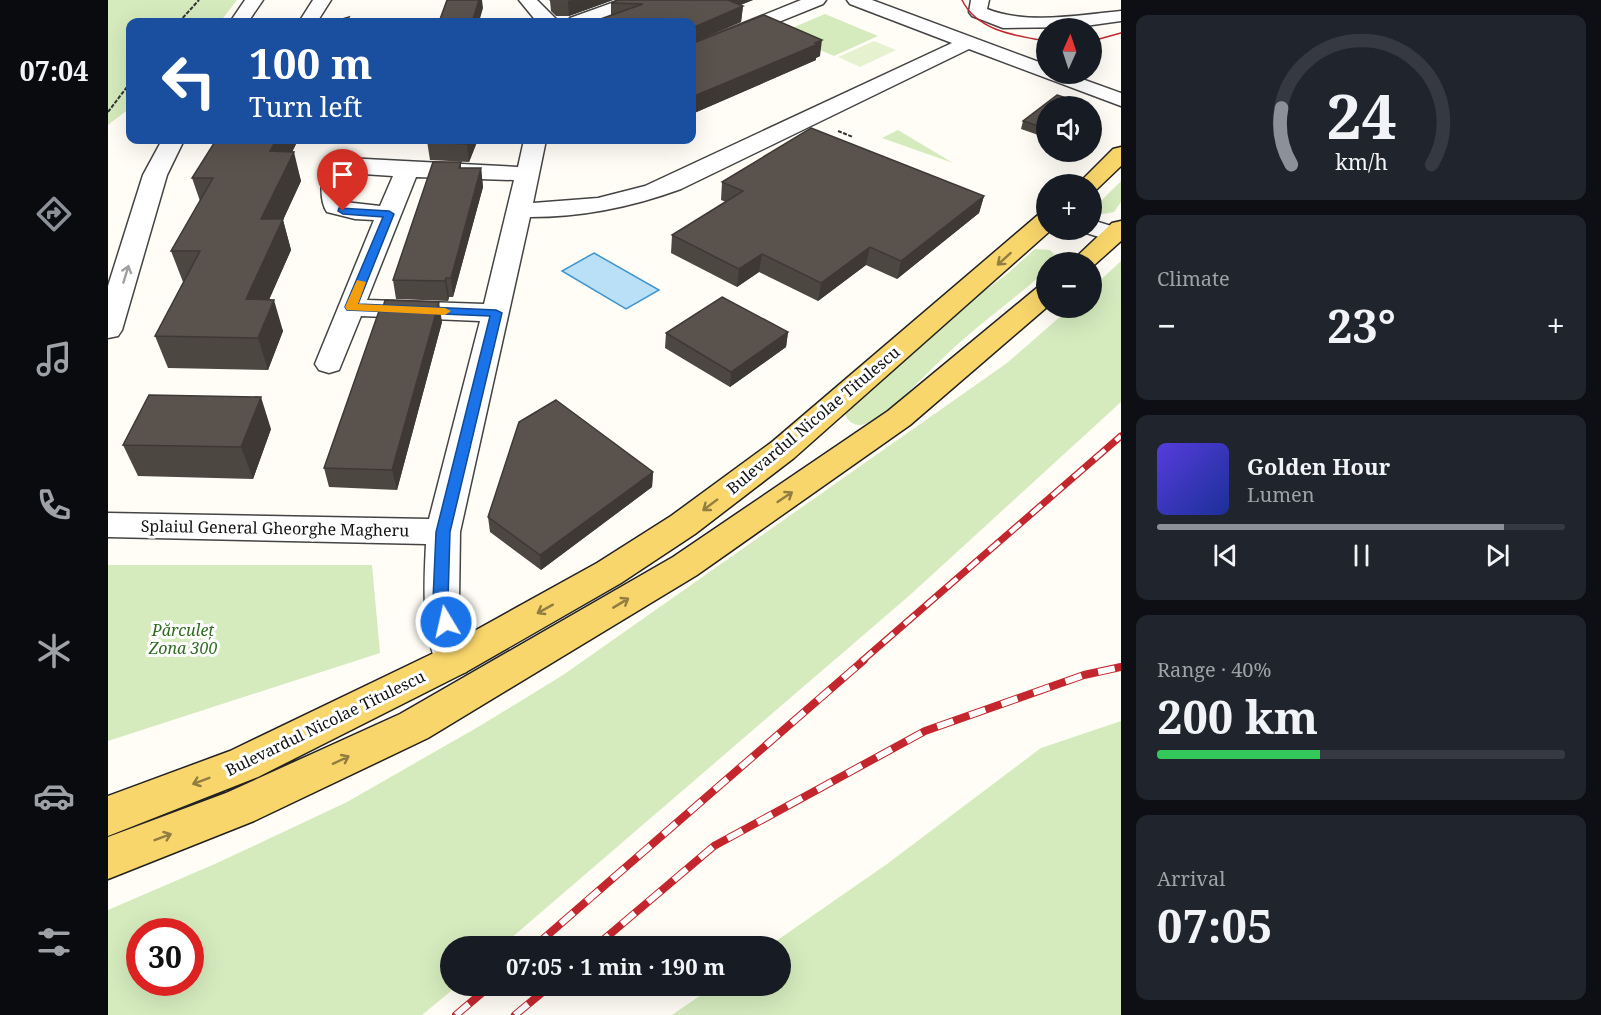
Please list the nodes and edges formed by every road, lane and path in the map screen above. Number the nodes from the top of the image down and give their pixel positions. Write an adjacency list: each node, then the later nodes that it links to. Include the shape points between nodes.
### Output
1 (200, 0): 10 (path)
2 (254, 0): 11 (street)
3 (322, 0): 12 (street)
4 (528, 0): 13 (street)
5 (637, 0): 14 (street)
6 (817, 0): 16 (street)
7 (856, 0): 15 (street)
8 (980, 0): 9 (street, via 978,12 1003,22)
9 (1121, 16)
10 (183, 18)
11 (242, 18)
12 (311, 18)
13 (544, 18)
14 (588, 18)
15 (968, 42): 17 (street); 28 (street, via 639,197 585,209)
16 (696, 49)
17 (1036, 68)
18 (1078, 84): 20 (street)
19 (126, 88): 21 (path)
20 (1121, 100)
21 (108, 112)
22 (171, 144): 36 (street, one-way to 22, via 155,175)
23 (534, 144): 26 (street)
24 (1121, 154): 27 (main road)
25 (407, 170): 26 (street); 29 (street); 29 (street, via 346,165 337,170 332,201 335,207)
26 (527, 174): 28 (street)
27 (1100, 174)
28 (520, 210): 35 (street)
29 (389, 214): 34 (street)
30 (1036, 230): 40 (main road, Bulevardul Nicolae Titulescu, one-way to 40, via 742,482 609,573)
31 (1109, 230): 32 (main road)
32 (1091, 252)
33 (1036, 302): 42 (main road, one-way to 33, via 239,807 414,726 685,566 899,418)
34 (351, 307): 35 (street); 37 (street)
35 (496, 313): 39 (street)
36 (108, 330)
37 (329, 364)
38 (108, 525): 39 (street, Splaiul General Gheorghe Magheru)
39 (443, 532): 40 (street, via 441,600)
40 (453, 661): 41 (main road, Bulevardul Nicolae Titulescu, one-way to 41, via 244,764)
41 (108, 816)
42 (108, 858)

